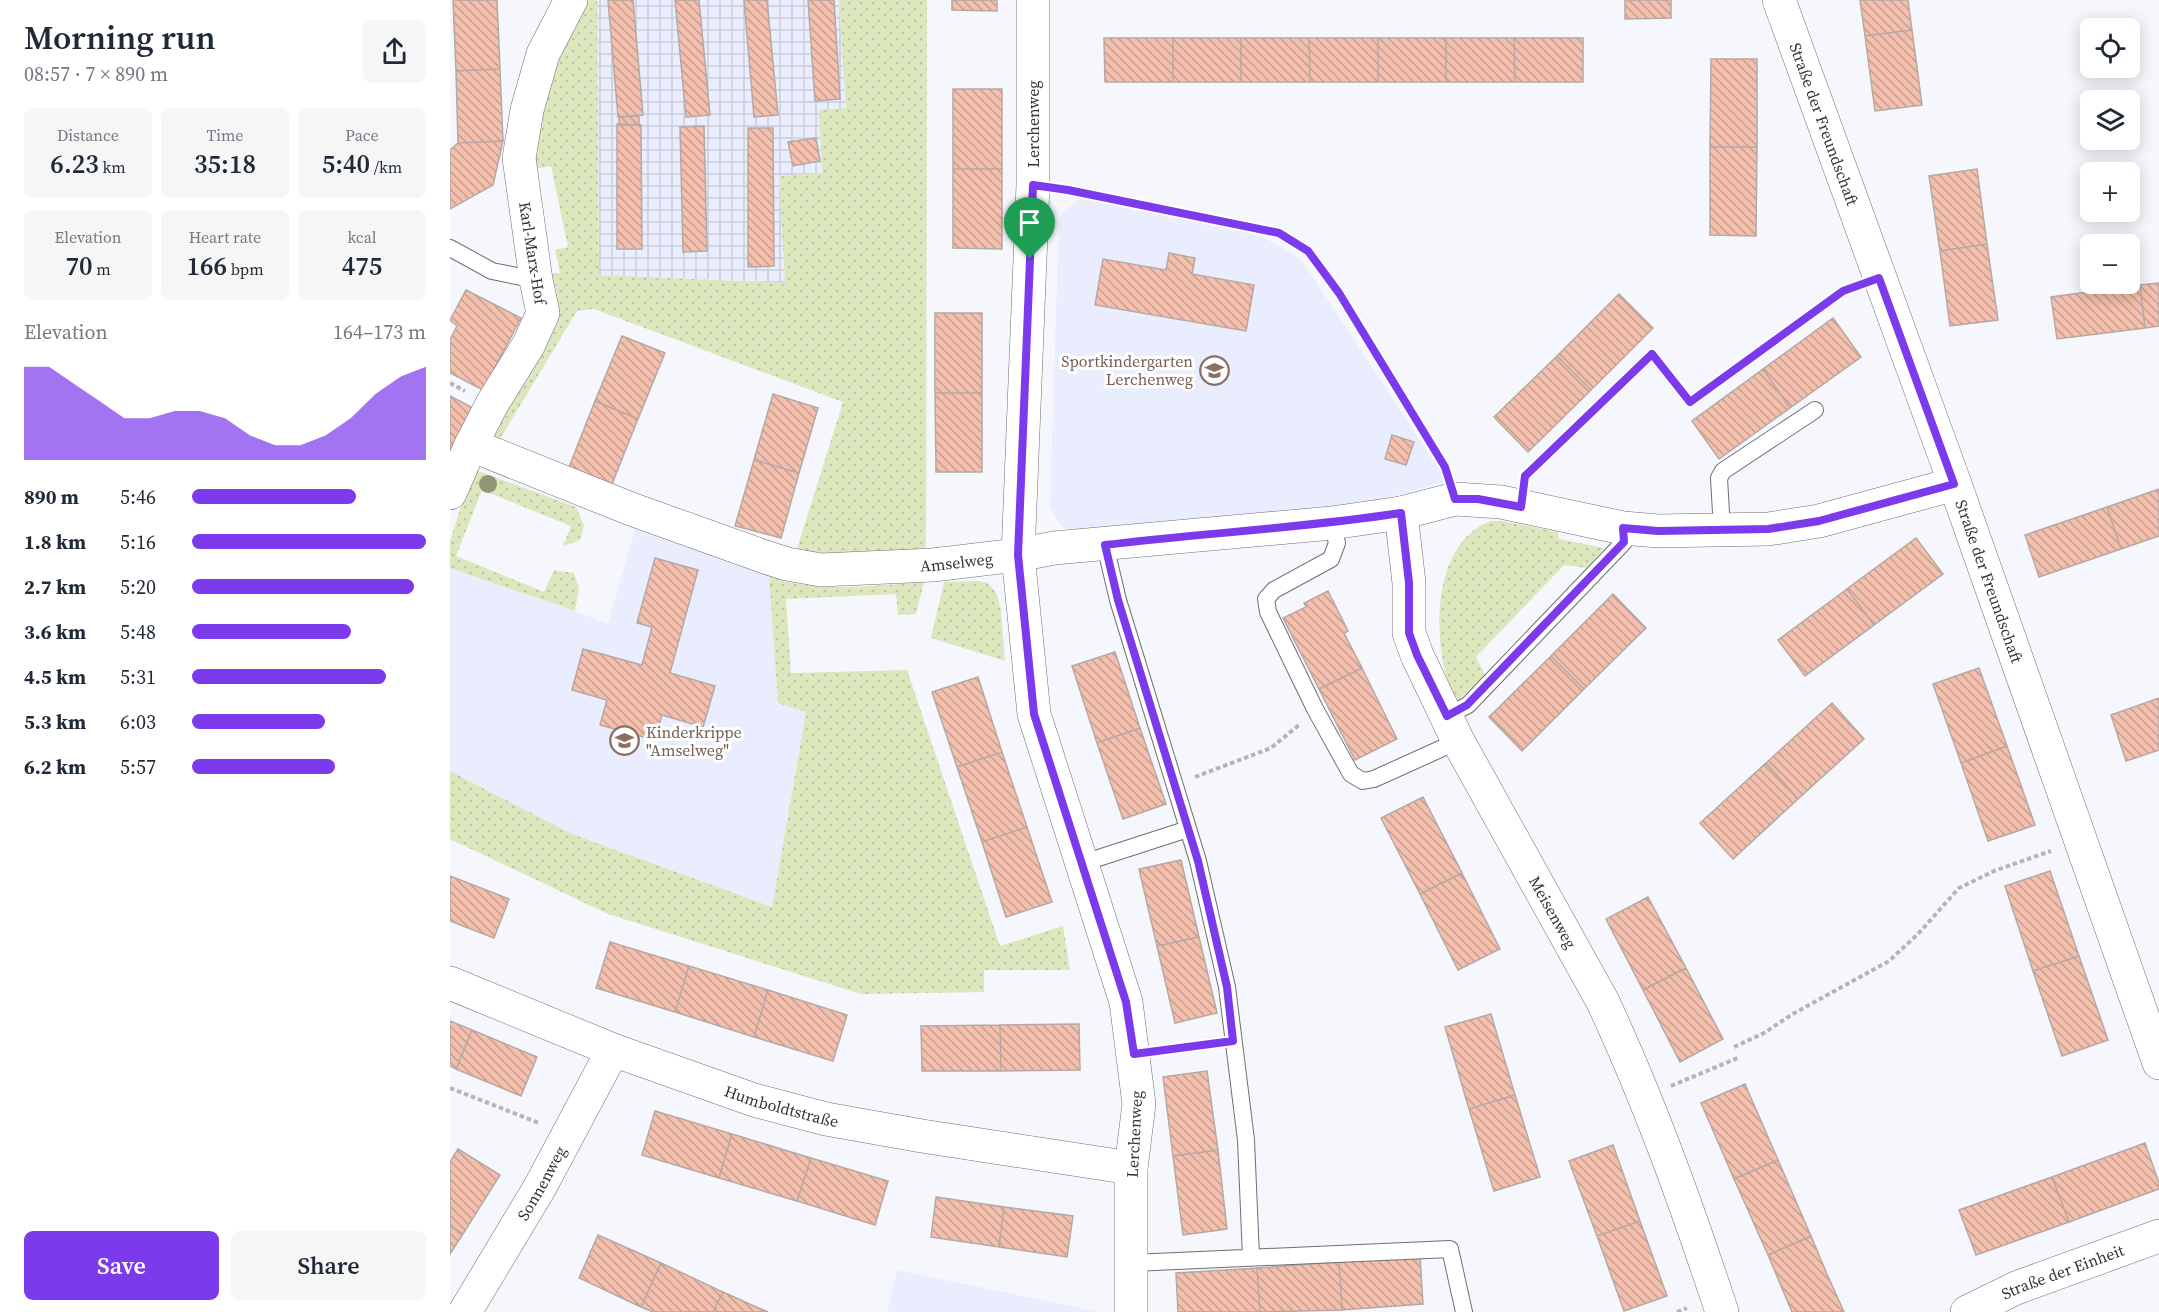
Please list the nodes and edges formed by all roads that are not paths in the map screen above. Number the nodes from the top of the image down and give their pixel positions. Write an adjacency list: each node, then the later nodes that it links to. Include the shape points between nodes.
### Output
1 (571, 0): 5 (street, Karl-Marx-Hof, via 543,54 519,158)
2 (1033, 0): 15 (street, Lerchenweg, via 1033,185)
3 (1779, 0): 8 (street, Straße der Freundschaft)
4 (450, 249): 5 (lane, via 492,271)
5 (536, 280): 7 (street, Karl-Marx-Hof, via 543,313)
6 (1815, 410): 13 (lane, via 1723,471 1719,478)
7 (471, 445): 9 (street, Karl-Marx-Hof); 15 (street, Amselweg, via 631,509 805,568 933,565)
8 (1954, 484): 13 (street, Amselweg, via 1819,521 1768,529); 21 (street, Straße der Freundschaft)
9 (450, 493)
10 (1401, 513): 11 (street, Amselweg); 12 (street, Amselweg, via 1455,499 1478,499); 16 (street, Meisenweg, via 1409,583 1409,633)
11 (1332, 523): 14 (street, Amselweg); 16 (lane, via 1337,543 1331,559 1274,590 1266,599 1268,612 1301,680 1352,774 1363,781 1374,779)
12 (1623, 528): 13 (street, Amselweg); 16 (lane, via 1624,542 1467,705)
13 (1722, 530)
14 (1105, 545): 15 (street, Amselweg); 17 (lane)
15 (1018, 555): 18 (street, Lerchenweg, via 1034,714)
16 (1453, 729): 29 (street, Meisenweg, via 1603,1002 1680,1187)
17 (1188, 829): 18 (lane); 24 (lane, via 1227,987 1246,1140)
18 (1083, 863): 22 (street, Lerchenweg, via 1126,1002 1139,1104)
19 (450, 983): 20 (street, Humboldtstraße)
20 (613, 1050): 22 (street, Humboldtstraße, via 754,1100 826,1119); 26 (street, Sonnenweg, via 540,1187)
21 (2159, 1063)
22 (1131, 1168): 25 (street, Lerchenweg)
23 (2159, 1236): 30 (street, Straße der Einheit, via 2016,1288)
24 (1251, 1257): 25 (lane); 28 (lane, via 1450,1249)
25 (1132, 1263): 27 (street, Lerchenweg)
26 (465, 1312)
27 (1131, 1312)
28 (1464, 1312)
29 (1722, 1312)
30 (1967, 1312)

